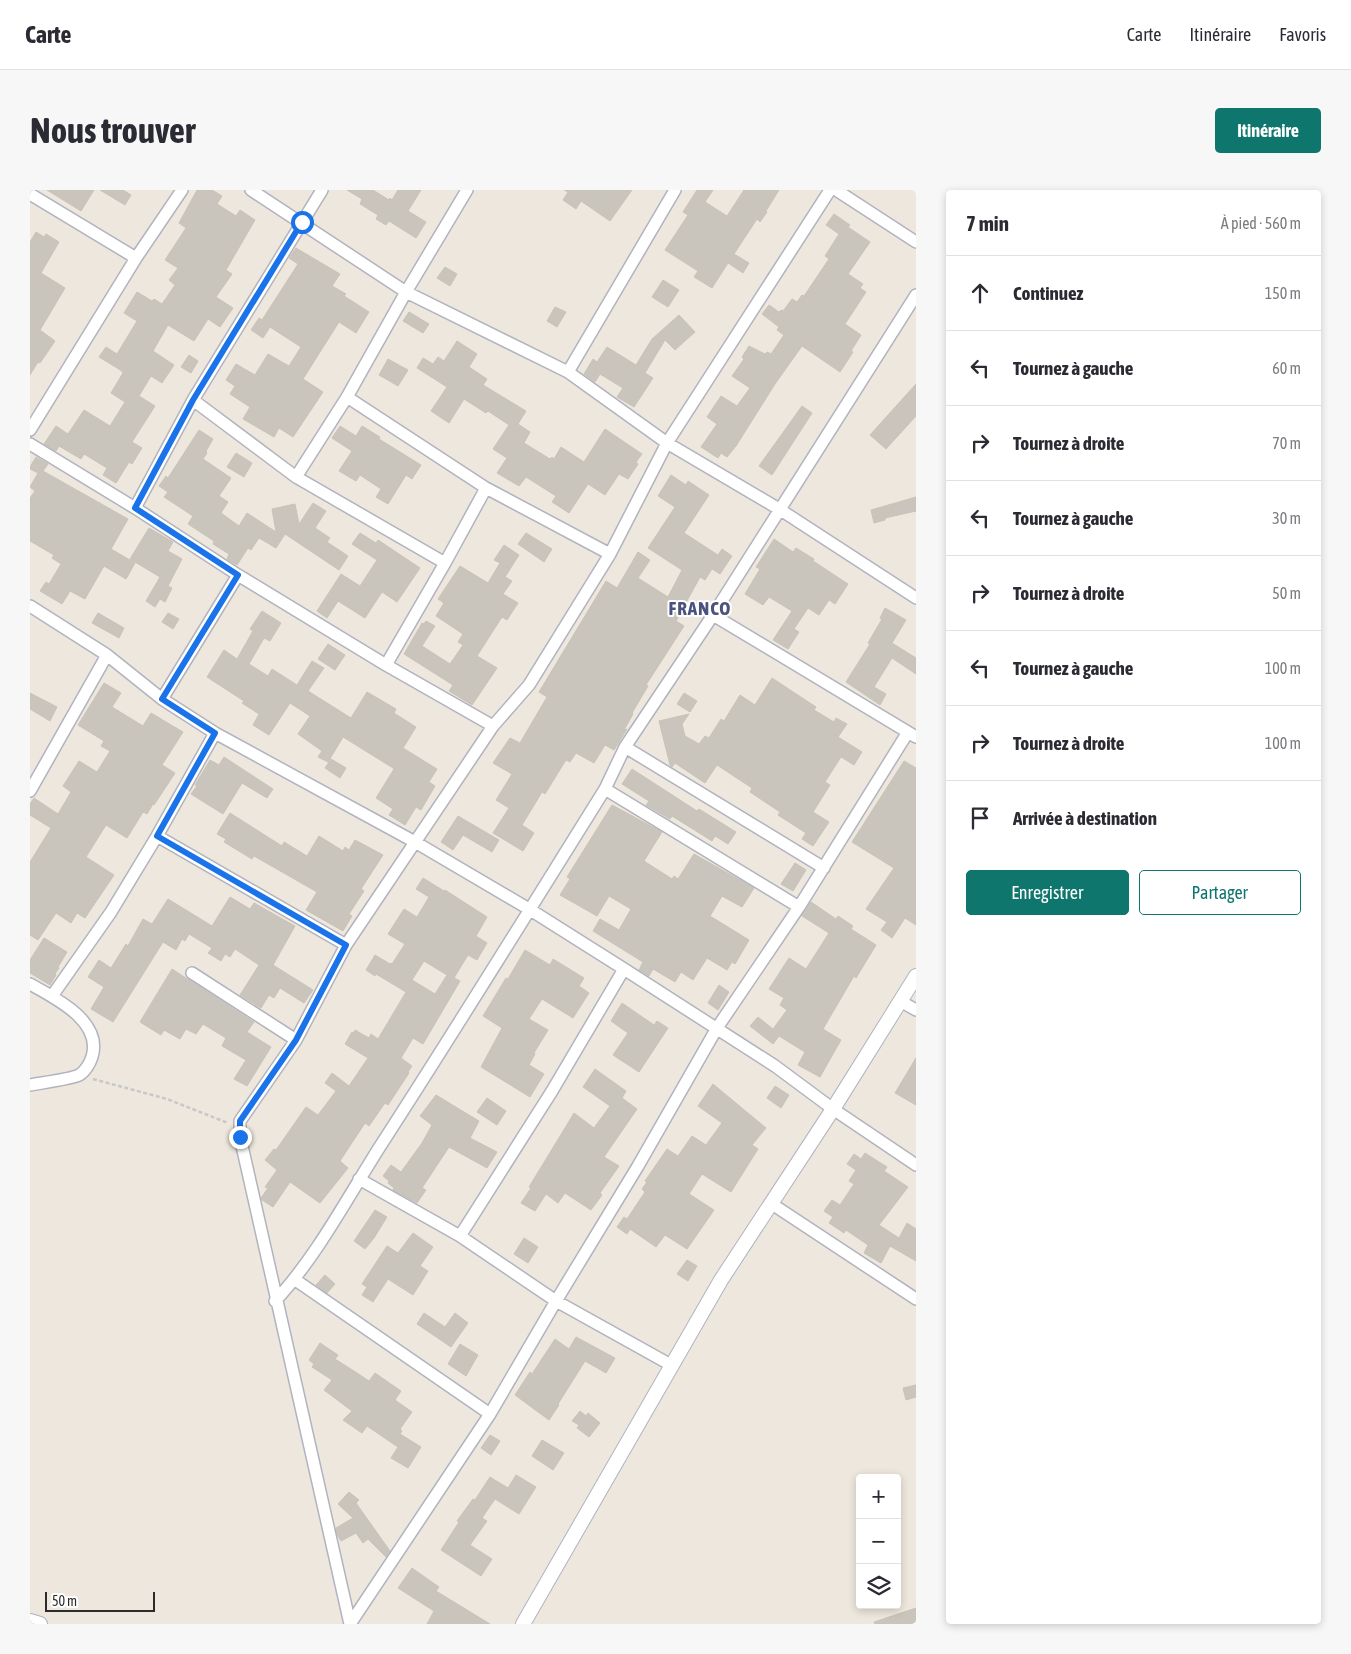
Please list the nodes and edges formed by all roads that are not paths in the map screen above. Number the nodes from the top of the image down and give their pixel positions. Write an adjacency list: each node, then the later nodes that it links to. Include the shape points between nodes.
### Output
1 (182, 190): 11 (street)
2 (251, 190): 9 (street)
3 (322, 190): 9 (street)
4 (467, 190): 12 (street)
5 (675, 190): 14 (street)
6 (830, 190): 18 (street)
7 (836, 190): 10 (street)
8 (30, 194): 11 (street)
9 (302, 222): 12 (street); 16 (street)
10 (916, 242)
11 (136, 258): 17 (street)
12 (406, 292): 14 (street); 15 (street)
13 (916, 294): 23 (street)
14 (568, 372): 18 (street)
15 (347, 396): 20 (street); 21 (street)
16 (193, 400): 20 (street); 22 (street)
17 (30, 430)
18 (667, 443): 23 (street); 24 (street)
19 (30, 444): 22 (street)
20 (296, 477): 25 (street)
21 (486, 488): 24 (street); 25 (street)
22 (135, 508): 26 (street)
23 (778, 510): 27 (street); 29 (street)
24 (610, 554): 33 (street, via 529,685)
25 (445, 563): 31 (street)
26 (238, 575): 31 (street); 32 (street)
27 (916, 598)
28 (30, 606): 30 (street)
29 (713, 615): 35 (street); 36 (street)
30 (107, 655): 32 (street); 38 (street)
31 (386, 665): 33 (street)
32 (162, 699): 34 (street)
33 (493, 726): 40 (street)
34 (215, 733): 39 (street); 40 (street)
35 (912, 734): 41 (street)
36 (625, 748): 37 (street); 41 (street)
37 (605, 789): 42 (street); 43 (street)
38 (30, 791)
39 (157, 836): 44 (street); 49 (street)
40 (415, 842): 43 (street); 44 (street)
41 (824, 868): 42 (street)
42 (799, 907): 52 (street)
43 (529, 909): 45 (street); 57 (street, via 447,1044)
44 (346, 945): 53 (street)
45 (624, 969): 52 (street); 59 (street, via 552,1091)
46 (192, 973): 53 (street)
47 (916, 976): 50 (street)
48 (30, 984): 49 (street)
49 (52, 996): 54 (street, via 85,1023 94,1037 94,1050 90,1064 79,1075)
50 (900, 1001): 51 (street); 55 (street)
51 (916, 1010)
52 (716, 1028): 55 (street); 63 (street)
53 (296, 1040): 62 (street, via 239,1127)
54 (30, 1085)
55 (833, 1109): 56 (street); 58 (street)
56 (916, 1165)
57 (359, 1179): 59 (street); 60 (street)
58 (772, 1204): 61 (street); 64 (street, via 721,1280)
59 (460, 1236): 63 (street)
60 (294, 1279): 62 (street); 65 (street)
61 (916, 1298)
62 (275, 1301): 68 (street)
63 (556, 1301): 64 (street); 65 (street)
64 (671, 1365): 69 (street)
65 (490, 1414): 68 (street)
66 (30, 1621): 67 (street)
67 (40, 1624)
68 (350, 1624)
69 (524, 1624)

